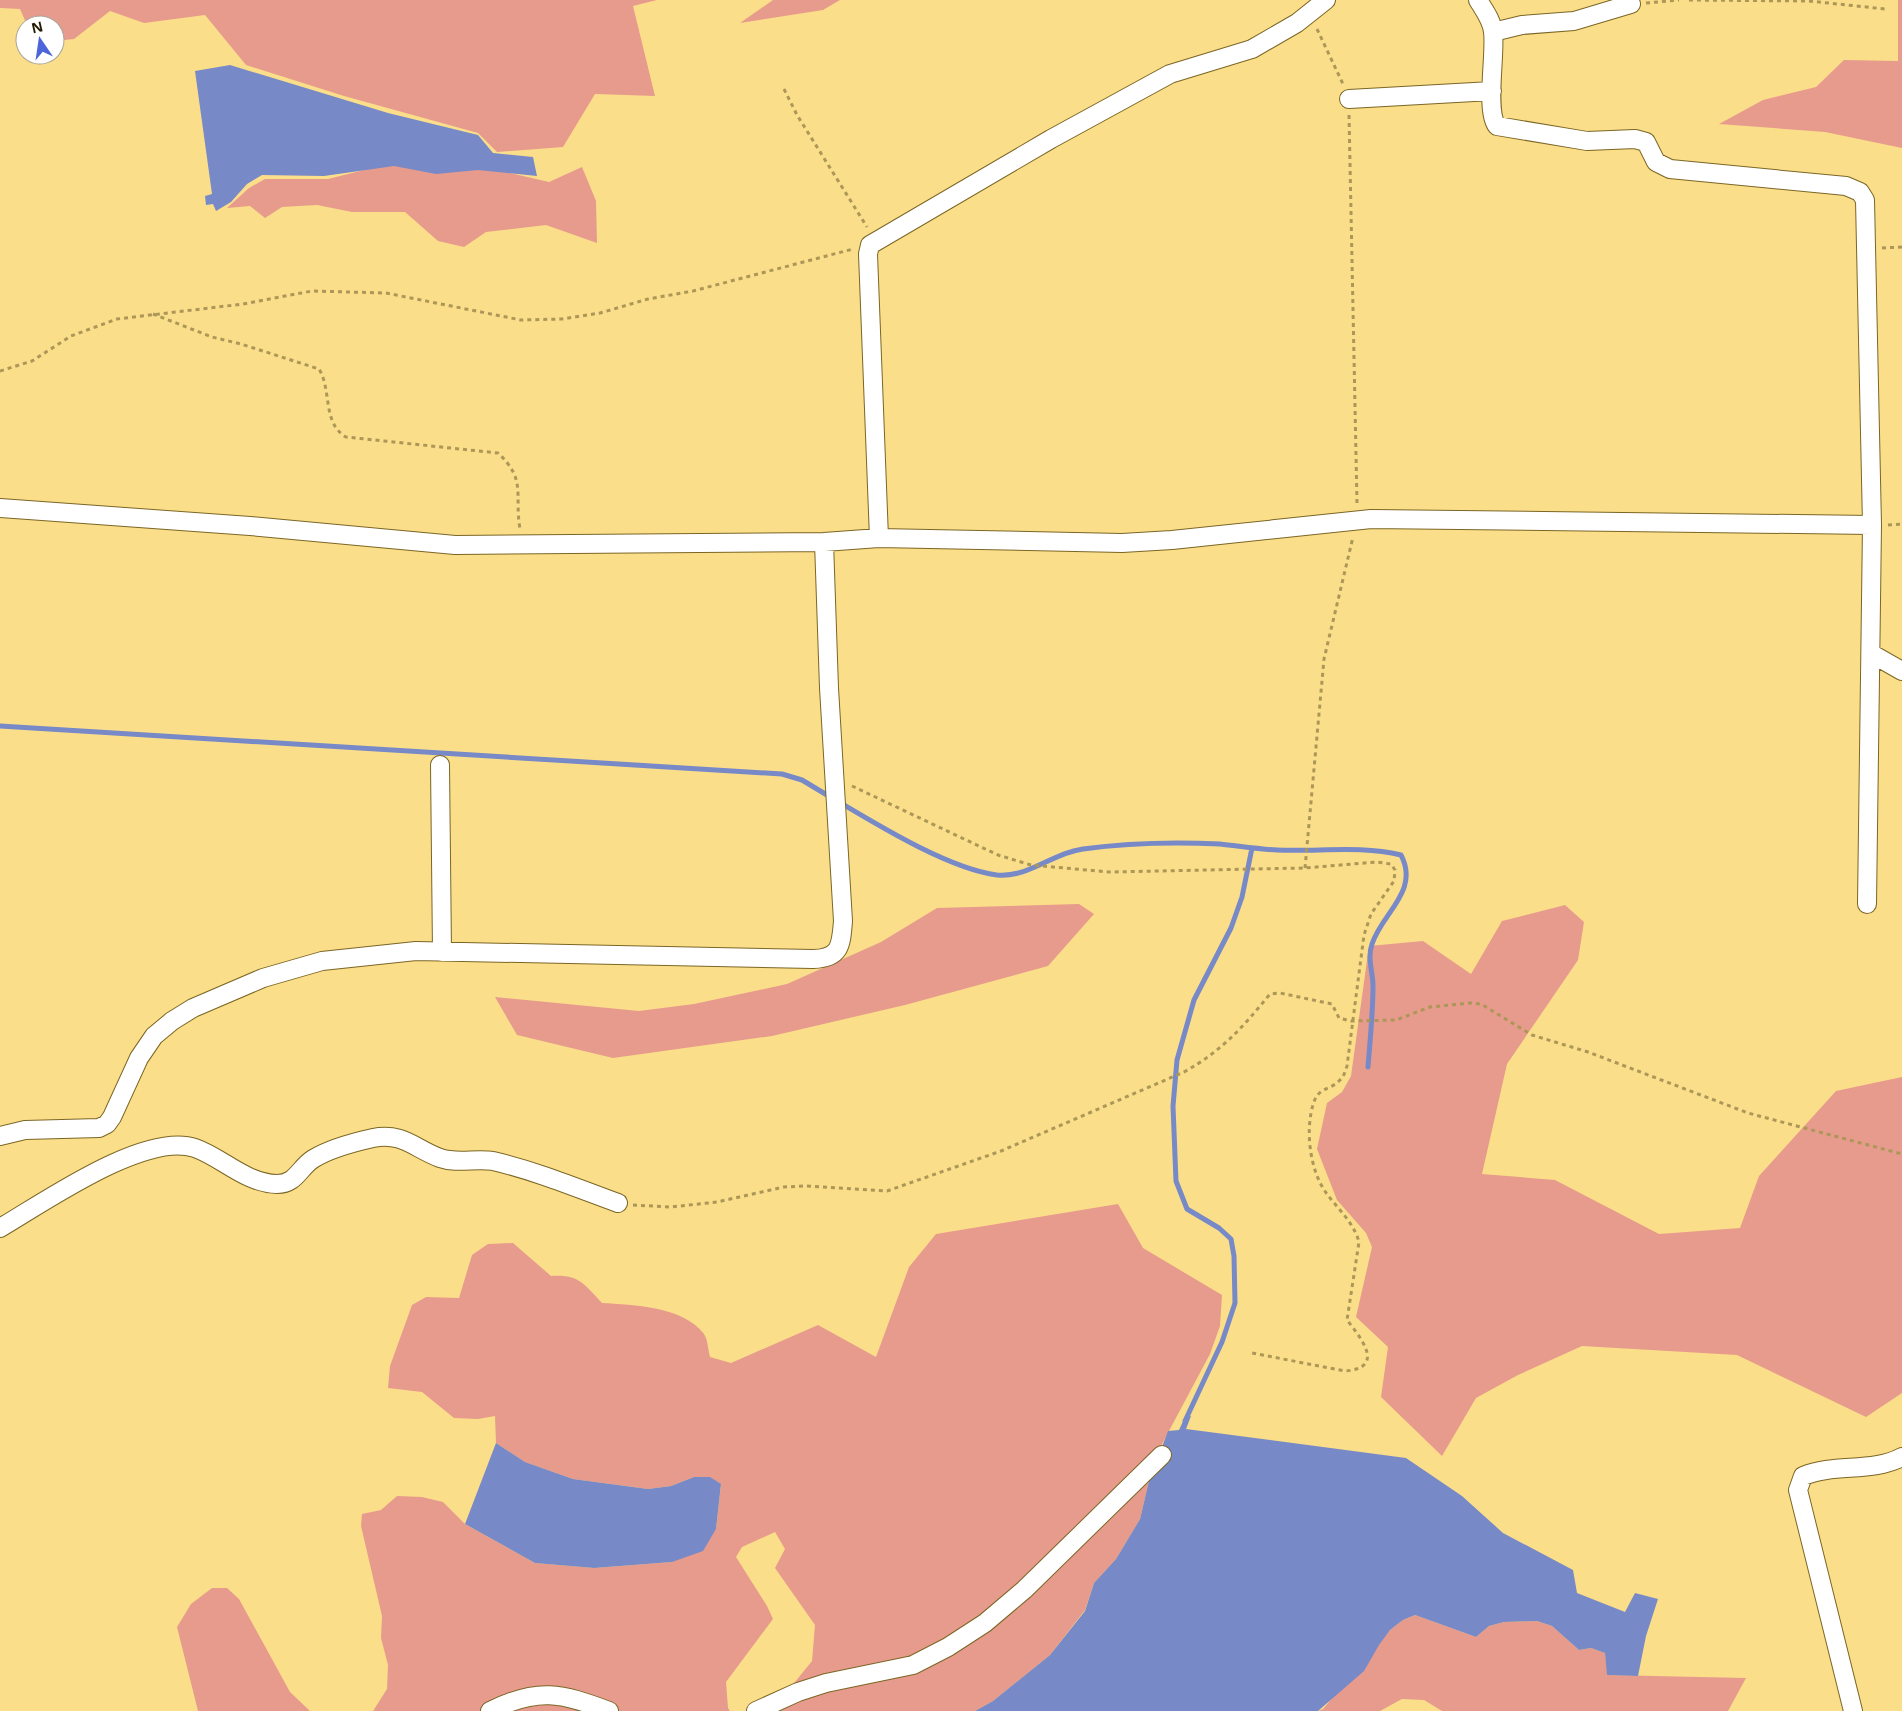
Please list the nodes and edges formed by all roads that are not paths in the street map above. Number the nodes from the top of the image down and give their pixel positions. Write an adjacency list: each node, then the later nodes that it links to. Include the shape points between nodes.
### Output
1 (1326, 0): 9 (street, via 1297,23 1252,49 1170,74 871,245)
2 (1478, 0): 4 (street, via 1490,19)
3 (1630, 4): 4 (street, via 1574,21 1522,25)
4 (1493, 32): 5 (street)
5 (1492, 91): 6 (street); 8 (street, via 1494,122 1500,127 1587,141 1636,139 1646,142 1656,162 1670,169 1846,186 1863,195)
6 (1349, 99)
7 (0, 508): 10 (street, via 454,545)
8 (1872, 525): 9 (street, via 1357,519 1122,543); 11 (street)
9 (879, 538): 10 (street)
10 (824, 542): 15 (street, via 843,921 835,955 813,959)
11 (1872, 654): 12 (street); 14 (street)
12 (1902, 671)
13 (440, 765): 15 (street)
14 (1867, 904)
15 (442, 952): 16 (street, via 385,953 322,961 254,982 193,1008 154,1036 138,1058 107,1124 88,1130 25,1130)
16 (0, 1136)
17 (618, 1204): 18 (street, via 516,1167 489,1161 441,1158 400,1138 387,1136 322,1155 290,1181 275,1184 241,1174 194,1148 180,1145 152,1150 120,1160 50,1196)
18 (0, 1228)
19 (1162, 1455): 23 (street, via 1024,1590 978,1628 912,1665 826,1683)
20 (1902, 1457): 24 (street, via 1888,1464 1818,1470 1803,1476 1798,1490)
21 (490, 1711): 22 (street, via 522,1698 550,1693 573,1697)
22 (609, 1711)
23 (756, 1711)
24 (1853, 1711)

